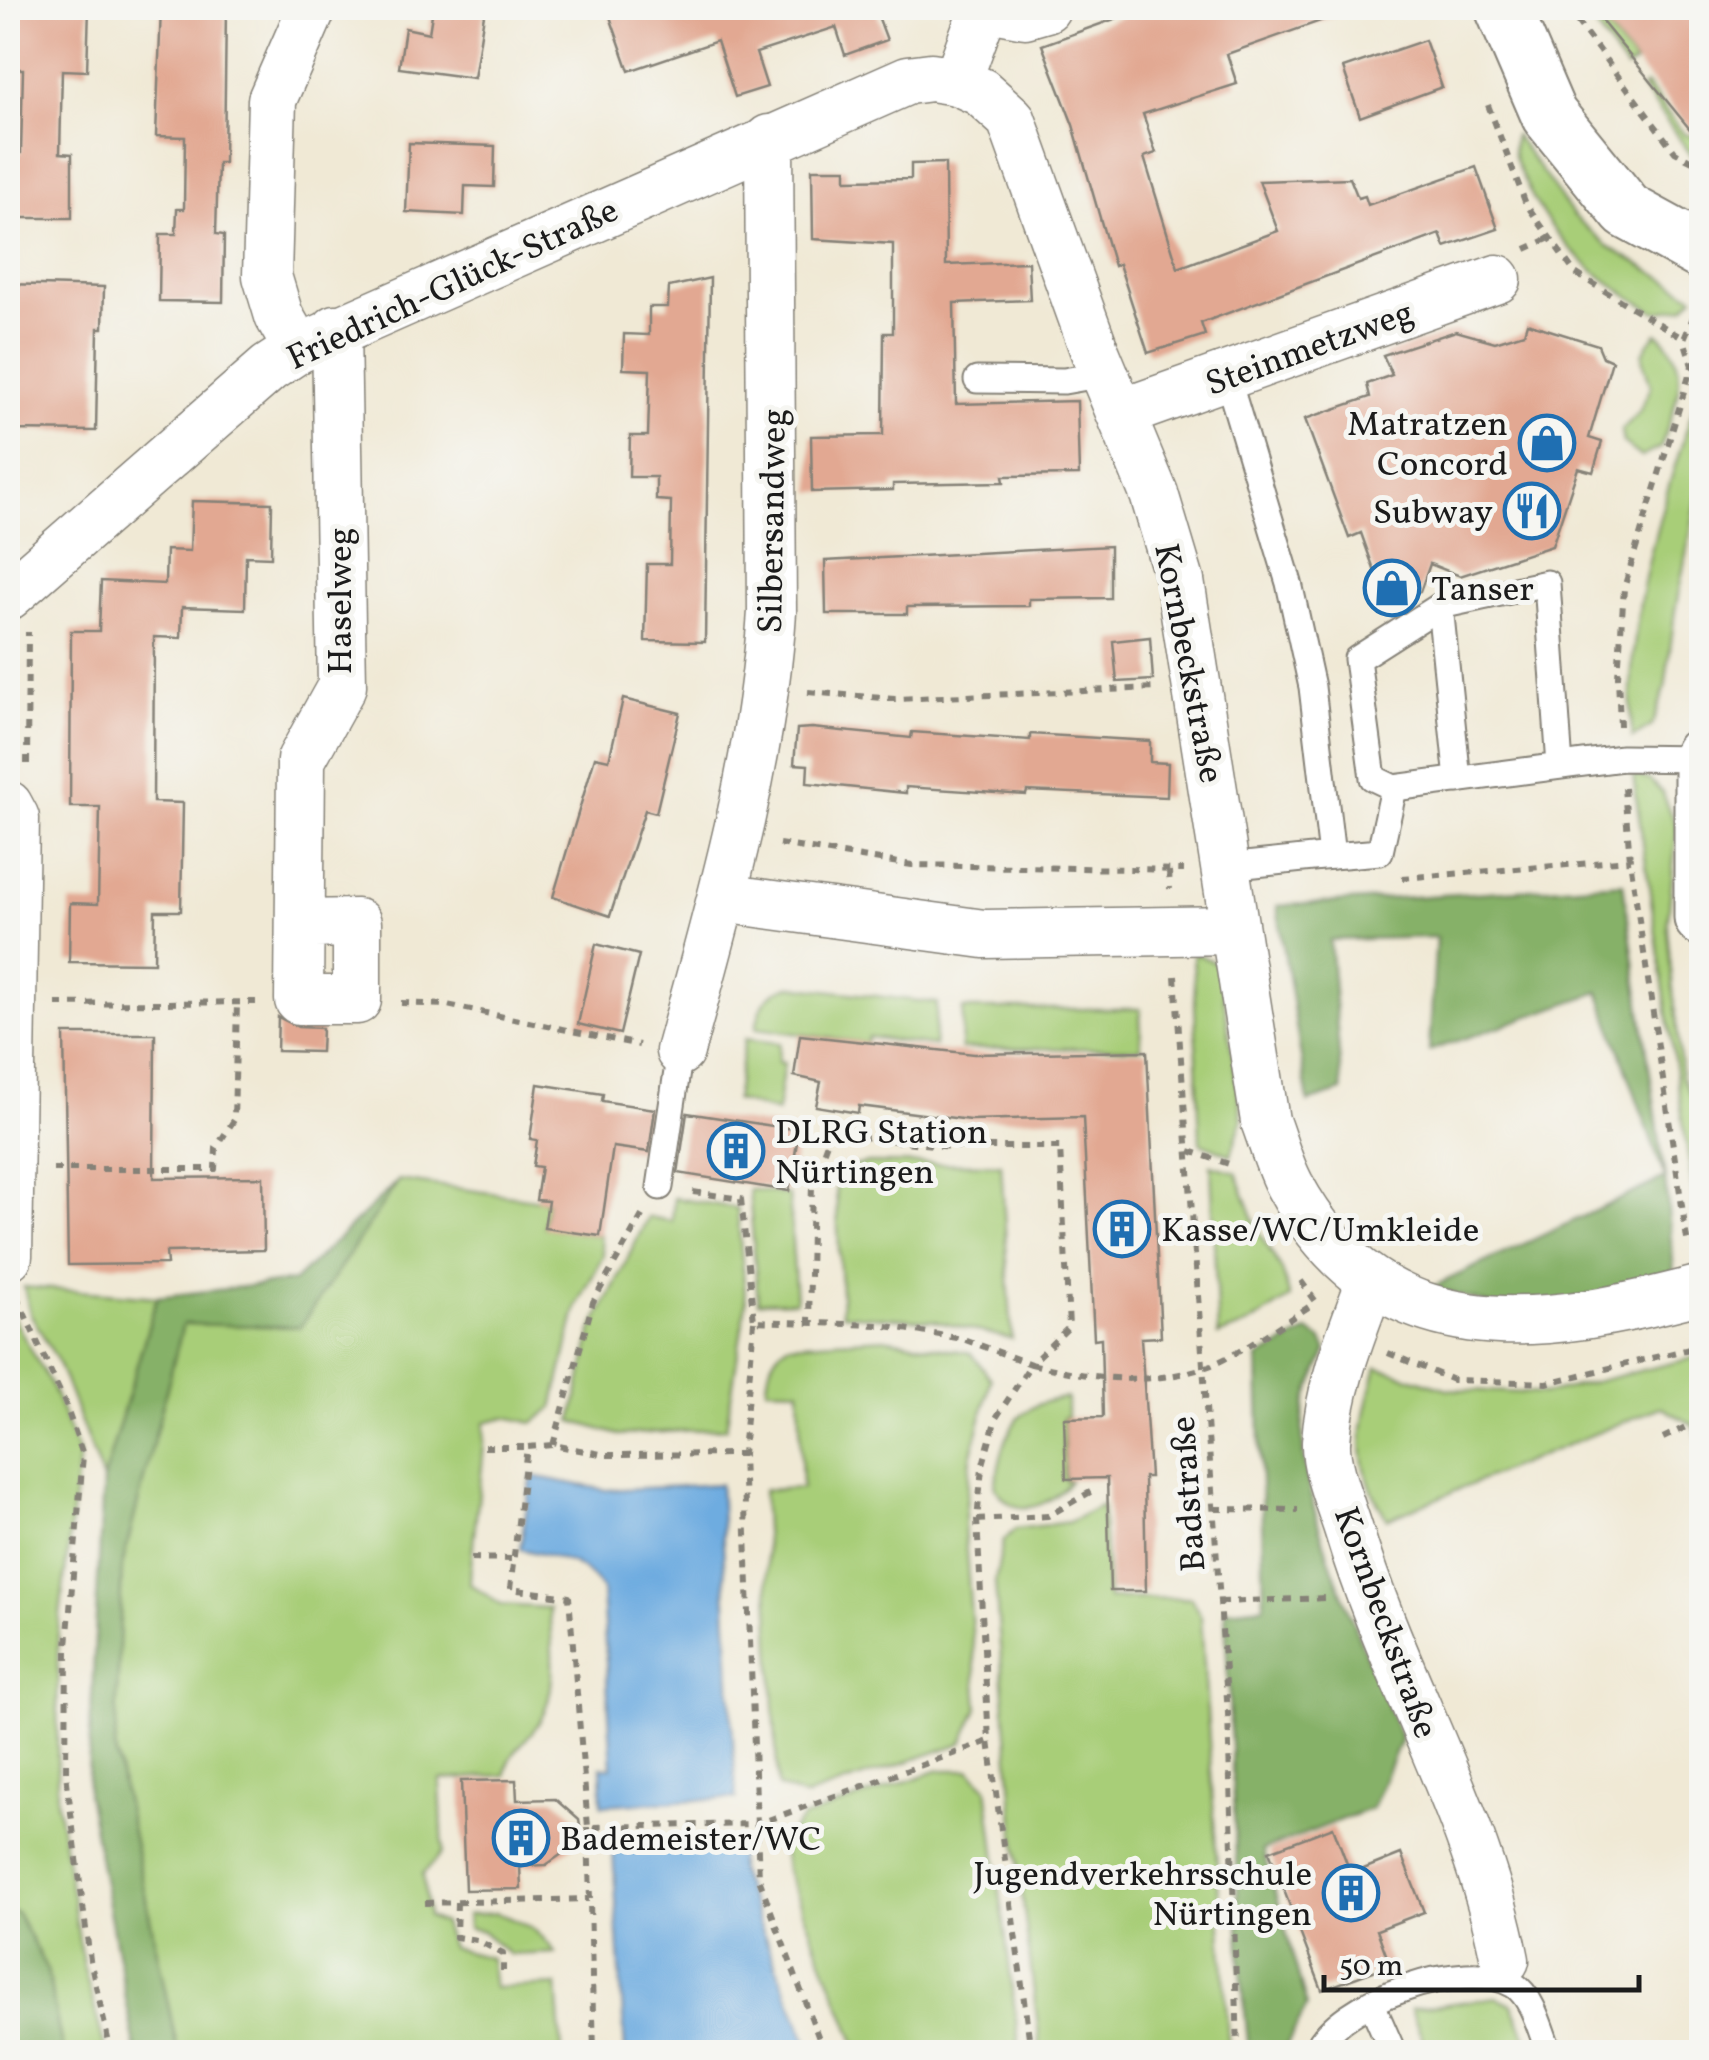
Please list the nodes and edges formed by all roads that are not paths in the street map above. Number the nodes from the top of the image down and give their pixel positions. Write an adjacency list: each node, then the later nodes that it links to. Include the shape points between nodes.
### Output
1 (312, 8): 10 (street, via 272,100 267,276 279,316)
2 (984, 8): 6 (street)
3 (993, 8): 4 (street, via 1025,14)
4 (1046, 8)
5 (1503, 8): 8 (main road, via 1549,115 1627,212)
6 (957, 81): 7 (street, Friedrich-Glück-Straße, via 908,80); 13 (street, Kornbeckstraße, via 1011,118)
7 (769, 139): 10 (street, Friedrich-Glück-Straße); 23 (street, Silbersandweg, via 772,612 767,688)
8 (1702, 252)
9 (1496, 280): 11 (street, Steinmetzweg)
10 (317, 339): 14 (street, Friedrich-Glück-Straße, via 269,368); 25 (street, Haselweg, via 342,686 301,760)
11 (1227, 376): 13 (street, Steinmetzweg); 21 (lane, via 1290,583 1312,687)
12 (977, 380): 13 (lane, via 1064,380)
13 (1113, 394): 22 (street, Kornbeckstraße, via 1180,581)
14 (18, 588)
15 (1440, 606): 17 (lane, via 1547,583); 18 (lane); 19 (lane, via 1357,659 1373,778)
16 (1701, 757): 17 (lane); 24 (main road)
17 (1560, 766): 18 (lane)
18 (1458, 780): 19 (lane)
19 (1394, 788): 21 (lane, via 1380,852)
20 (8, 806): 29 (street, via 14,818)
21 (1332, 856): 22 (lane)
22 (1226, 867): 26 (street, Kornbeckstraße)
23 (722, 898): 26 (street, via 984,934); 27 (street, Silbersandweg)
24 (1702, 918)
25 (301, 924)
26 (1233, 930): 30 (street, Kornbeckstraße, via 1265,1121 1288,1184 1326,1241)
27 (680, 1051): 28 (lane)
28 (660, 1187)
29 (8, 1256)
30 (1371, 1281): 31 (street, Kornbeckstraße, via 1459,1319 1514,1324 1576,1318); 32 (street, Kornbeckstraße, via 1340,1366 1326,1445 1372,1596 1472,1841 1494,1908)
31 (1702, 1289)
32 (1504, 1971): 33 (lane, via 1413,1985); 36 (lane, via 1532,2009)
33 (1371, 2002): 34 (lane); 35 (lane)
34 (1316, 2052)
35 (1393, 2052)
36 (1549, 2052)

